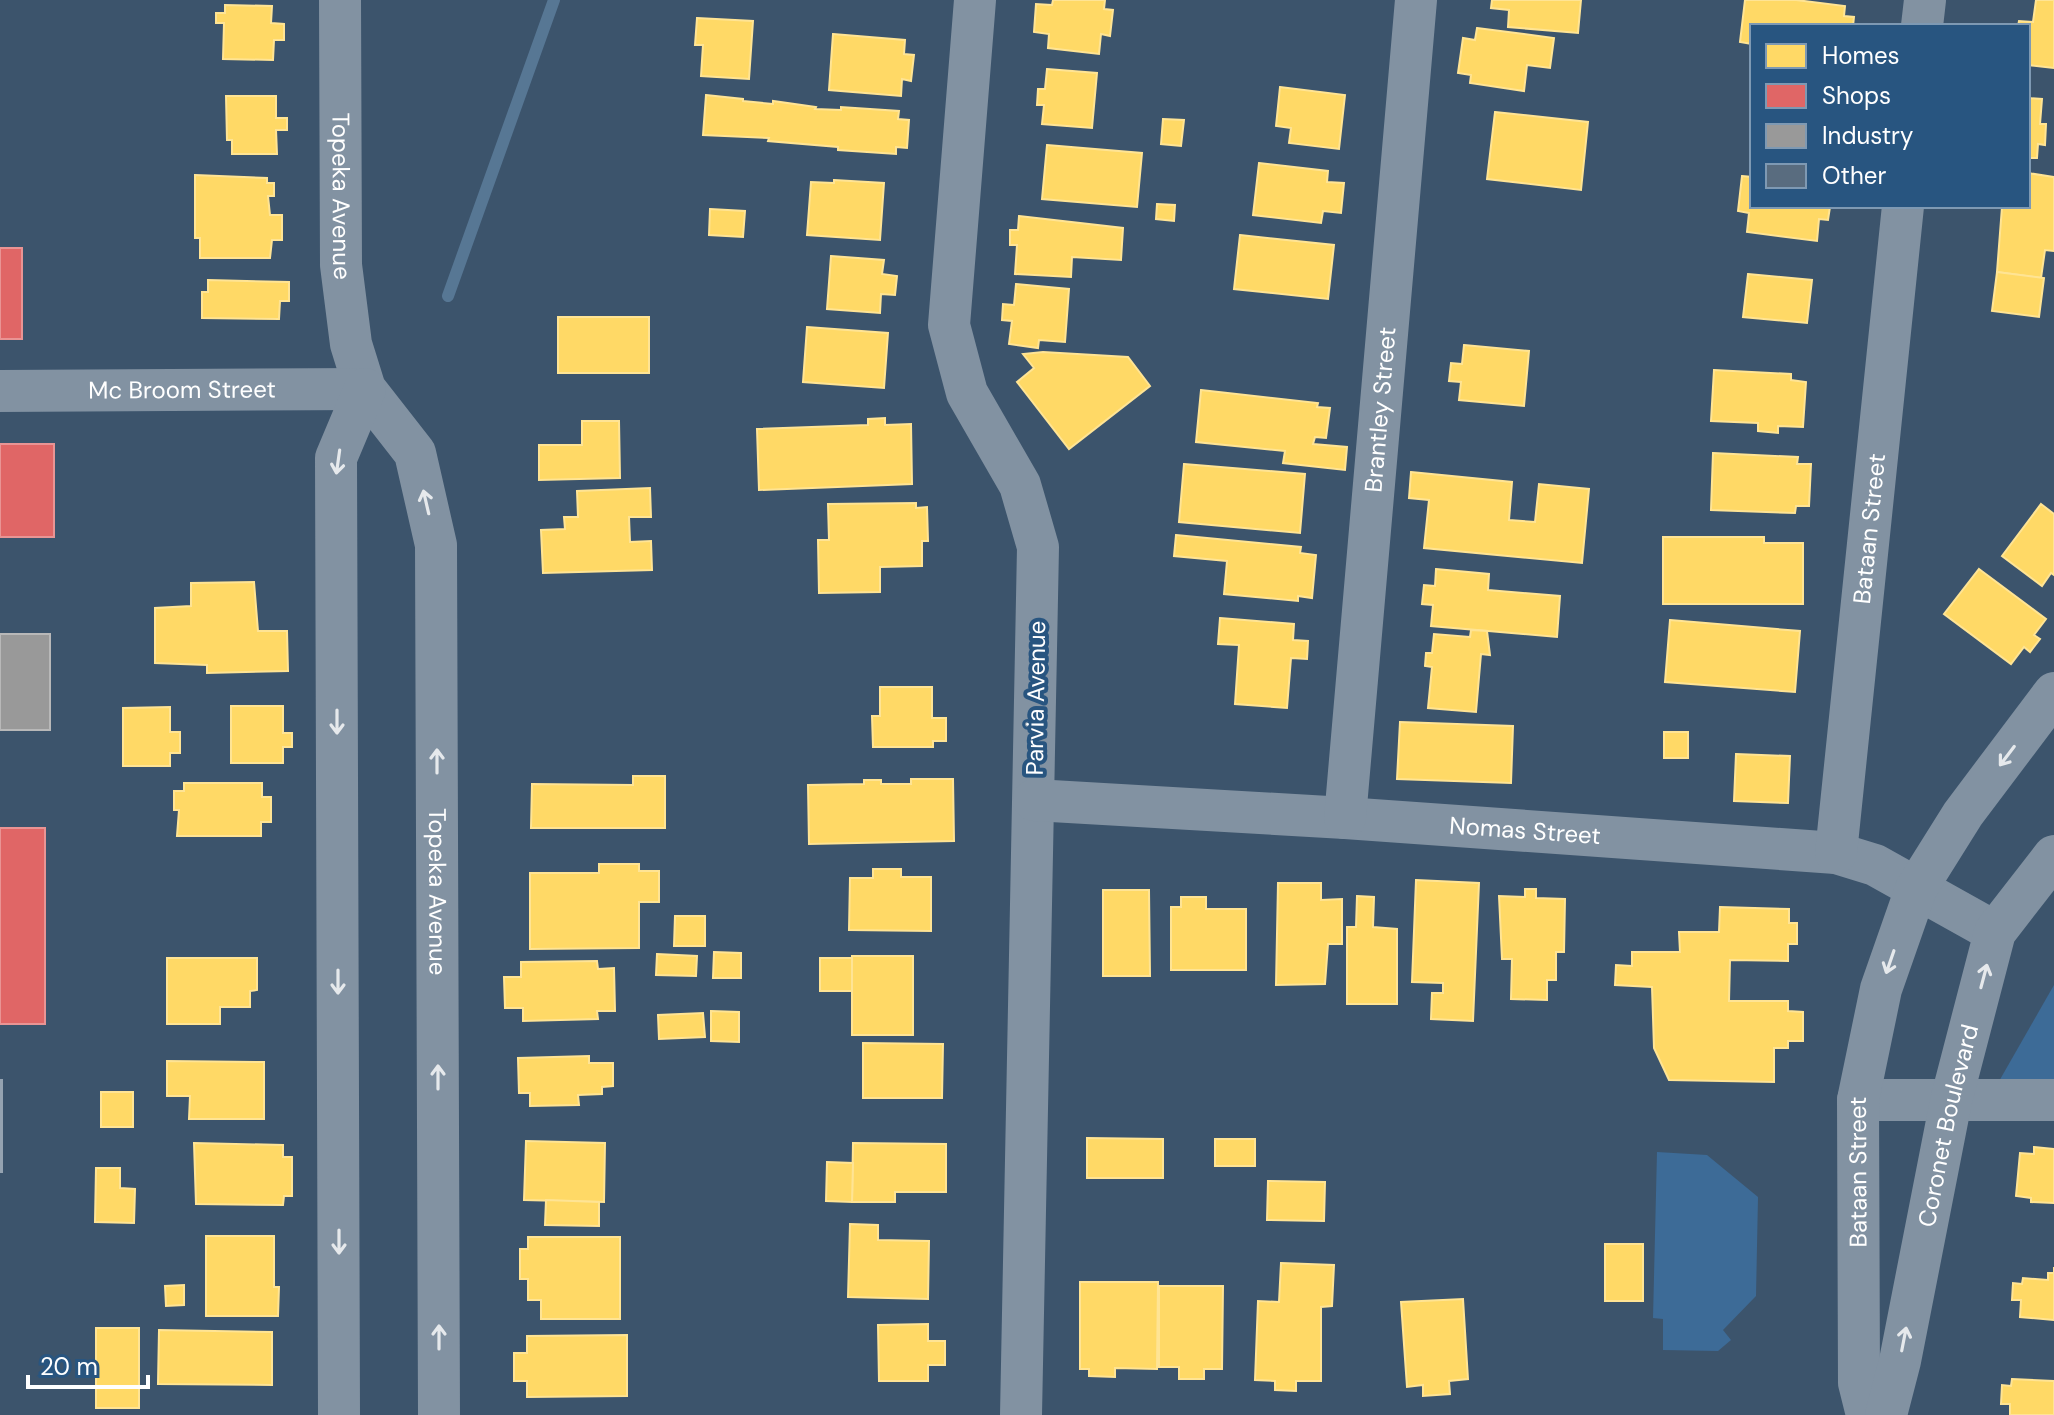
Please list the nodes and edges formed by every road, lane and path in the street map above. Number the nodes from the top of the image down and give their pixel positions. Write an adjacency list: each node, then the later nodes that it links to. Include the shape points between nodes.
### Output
1 (340, 0): 7 (street, Topeka Avenue, via 341,265 351,344)
2 (975, 0): 10 (street, Parvia Avenue, via 949,325 967,393 1020,485 1038,547)
3 (1416, 0): 11 (street, Brantley Street)
4 (1925, 0): 5 (street)
5 (1922, 24)
6 (1903, 208): 12 (street, Bataan Street)
7 (365, 389): 8 (street, Mc Broom Street); 19 (street, one-way to 19, via 336,458); 20 (street, Topeka Avenue, one-way to 7, via 436,545 415,453)
8 (0, 391)
9 (2054, 693): 14 (street, one-way to 14, via 1963,814)
10 (1034, 800): 11 (street, Nomas Street); 21 (street, Parvia Avenue)
11 (1345, 818): 12 (street, Nomas Street)
12 (1836, 853): 14 (street, Nomas Street, via 1875,865)
13 (2054, 856): 15 (street, Coronet Boulevard)
14 (1916, 889): 15 (street, Nomas Street); 16 (street, Bataan Street, one-way to 16, via 1881,989)
15 (1995, 932): 18 (street, Coronet Boulevard, one-way to 15)
16 (1858, 1100): 18 (street); 22 (street, Bataan Street, via 1859,1383)
17 (2054, 1100): 18 (street)
18 (1951, 1101): 23 (street, Coronet Boulevard, one-way to 18)
19 (339, 1415)
20 (439, 1415)
21 (1021, 1415)
22 (1867, 1415)
23 (1886, 1415)

